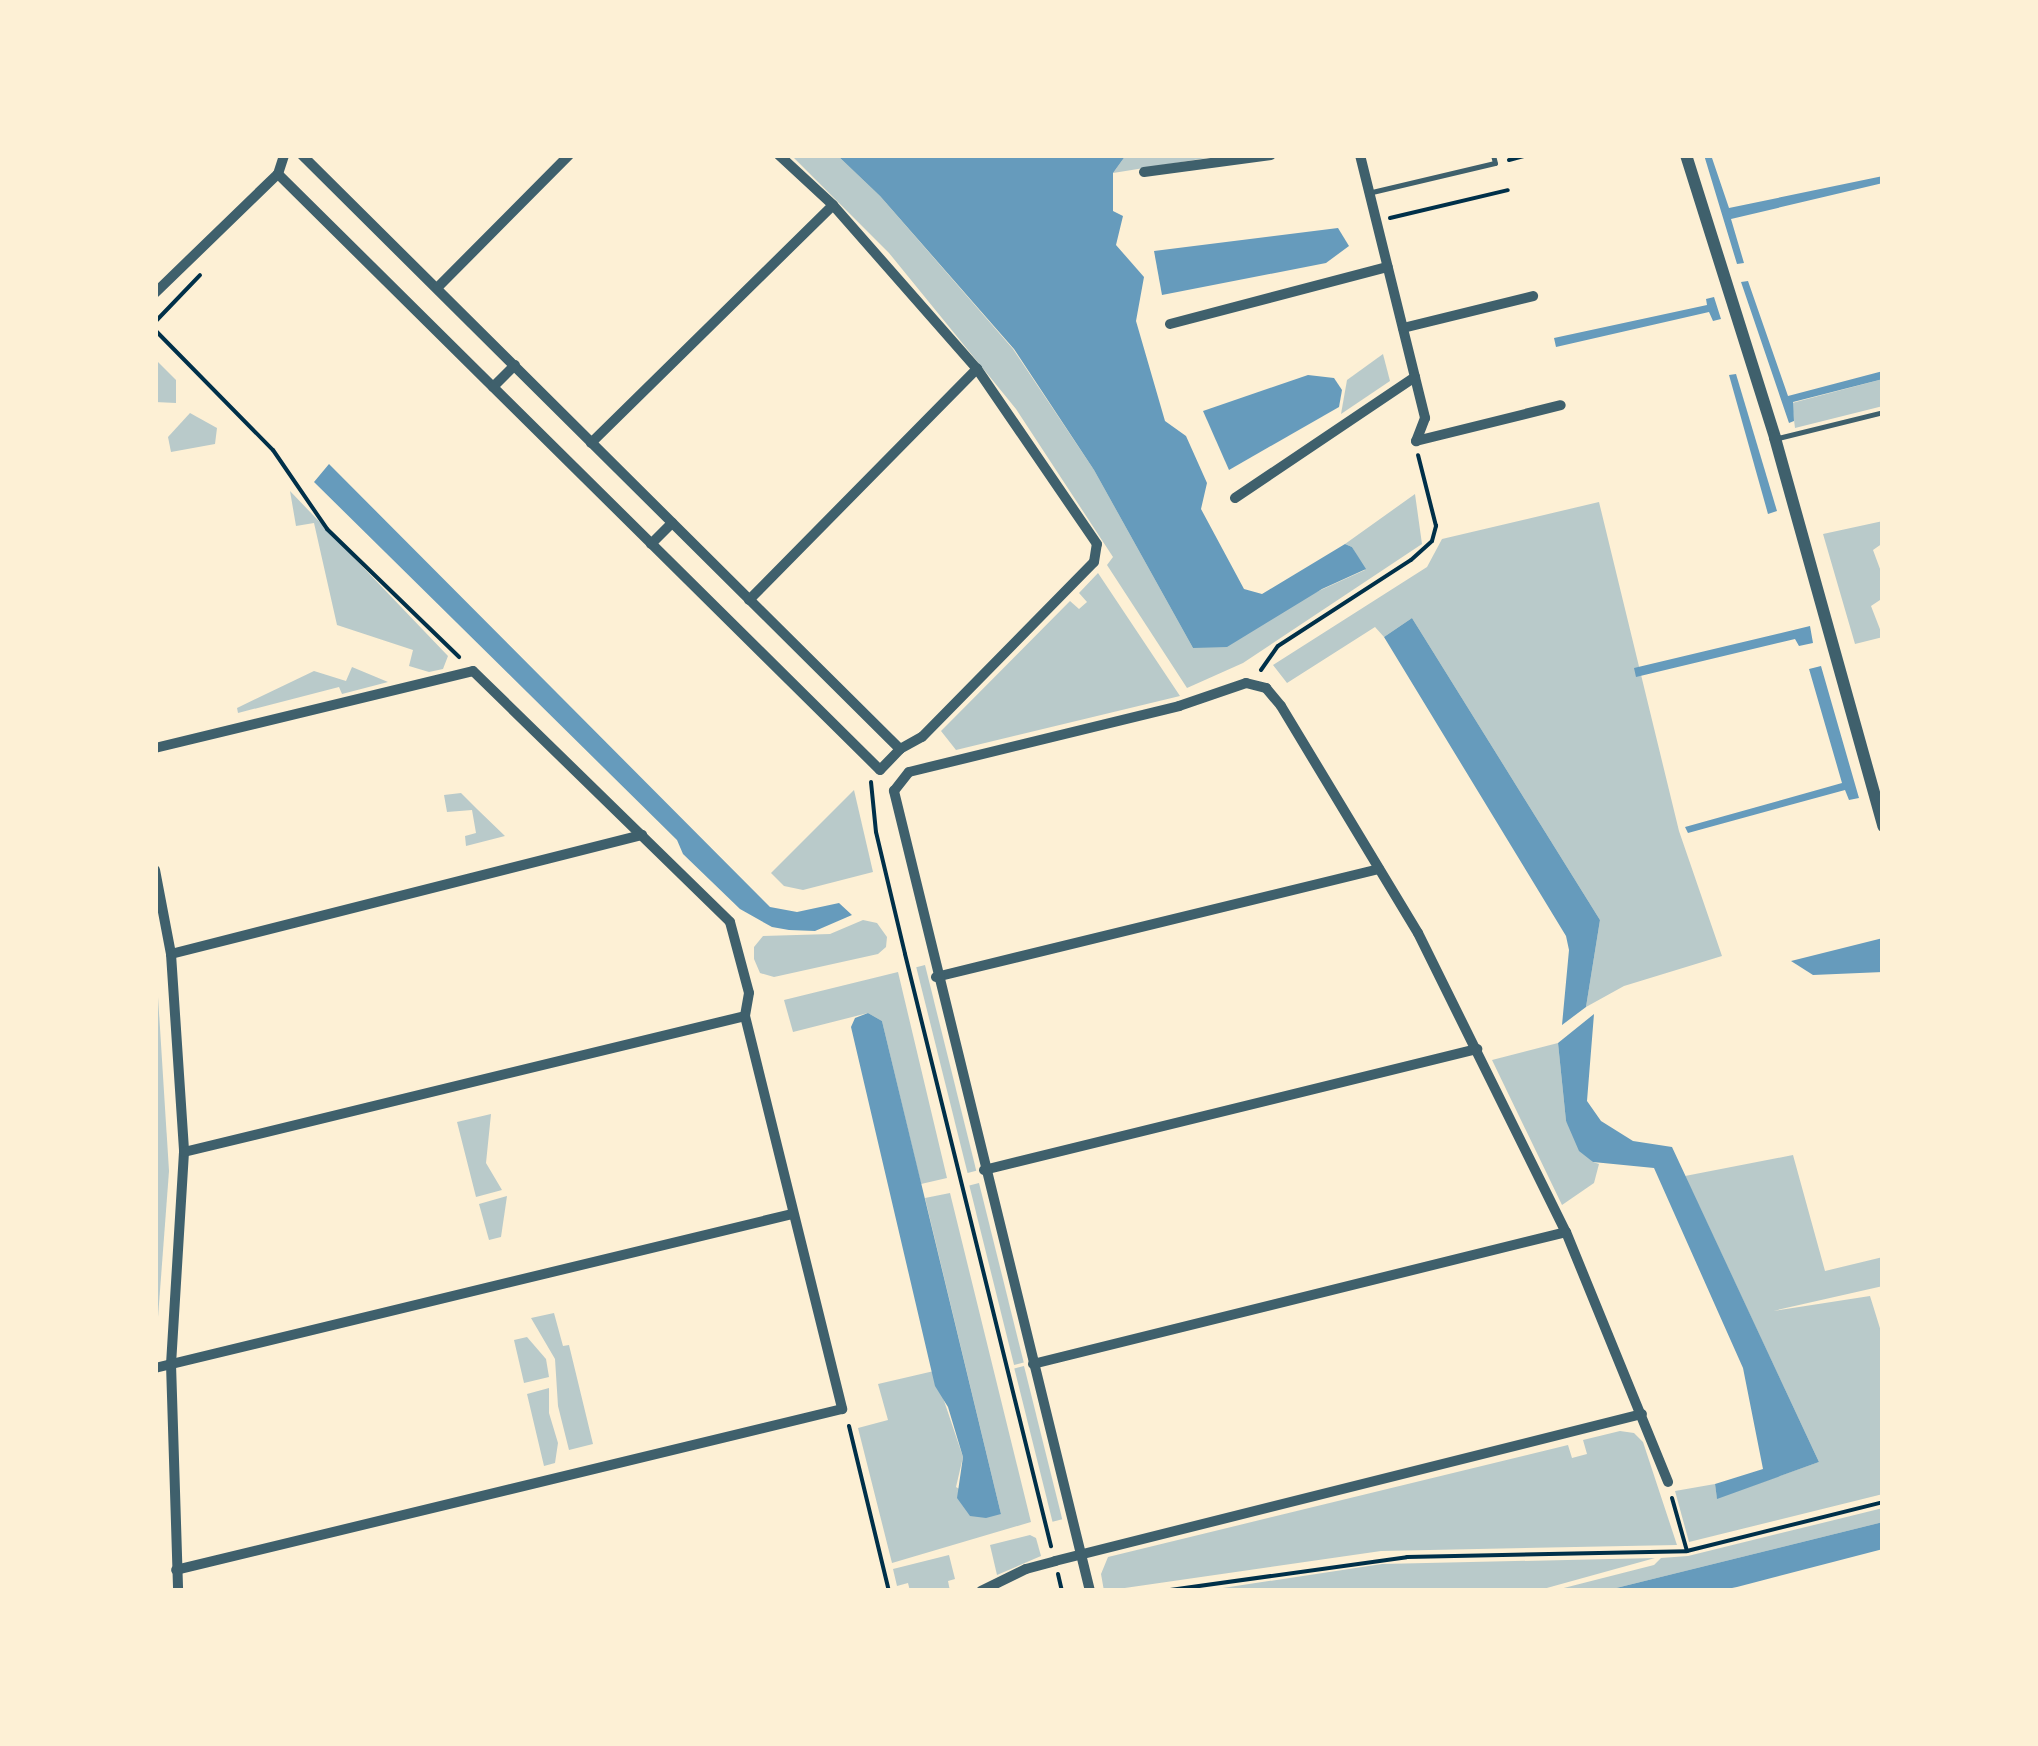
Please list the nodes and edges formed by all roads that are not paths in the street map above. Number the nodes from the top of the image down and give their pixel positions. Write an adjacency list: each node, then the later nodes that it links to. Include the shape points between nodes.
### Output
1 (284, 155): 10 (street)
2 (302, 155): 14 (street)
3 (569, 155): 14 (street)
4 (779, 155): 12 (street)
5 (1270, 155): 9 (street)
6 (1360, 155): 11 (street)
7 (1686, 155): 25 (street)
8 (1494, 159): 11 (lane)
9 (1144, 172)
10 (278, 174): 15 (street); 22 (street)
11 (1369, 193): 13 (street)
12 (832, 204): 20 (street); 26 (street)
13 (1388, 267): 17 (street); 18 (street)
14 (438, 287): 19 (street)
15 (155, 293)
16 (1534, 296): 18 (street)
17 (1170, 324)
18 (1403, 328): 21 (street)
19 (515, 366): 22 (street); 26 (street)
20 (977, 368): 30 (street); 32 (street, via 1091,534 1094,562 931,728)
21 (1415, 377): 23 (street, via 1425,418 1416,441); 27 (street)
22 (493, 386): 29 (street)
23 (1561, 405)
24 (1883, 412): 25 (lane)
25 (1775, 438): 33 (street)
26 (592, 443): 28 (street)
27 (1235, 498)
28 (672, 523): 29 (street); 30 (street)
29 (651, 544): 32 (street, via 880,770)
30 (749, 600): 32 (street)
31 (155, 748): 34 (street, via 473,671)
32 (900, 750)
33 (1883, 826)
34 (642, 835): 37 (street); 39 (street, via 730,922 749,993)
35 (1378, 869): 38 (street); 38 (street, via 1281,706 1266,688 1236,685 1179,706 909,772 894,790 894,802); 40 (street)
36 (155, 870): 37 (street)
37 (171, 954): 41 (street)
38 (936, 977): 42 (street)
39 (745, 1016): 41 (street); 43 (street)
40 (1478, 1050): 42 (street); 44 (street)
41 (184, 1152): 45 (street)
42 (984, 1170): 46 (street)
43 (792, 1214): 45 (street); 51 (street, via 842,1410)
44 (1566, 1232): 46 (street); 48 (street)
45 (171, 1364): 47 (street); 51 (street)
46 (1032, 1364): 50 (street)
47 (155, 1368)
48 (1642, 1414): 49 (street); 50 (street)
49 (1668, 1482)
50 (1081, 1555): 53 (street, via 1026,1569); 54 (street)
51 (176, 1570): 52 (street)
52 (178, 1591)
53 (981, 1591)
54 (1090, 1591)

